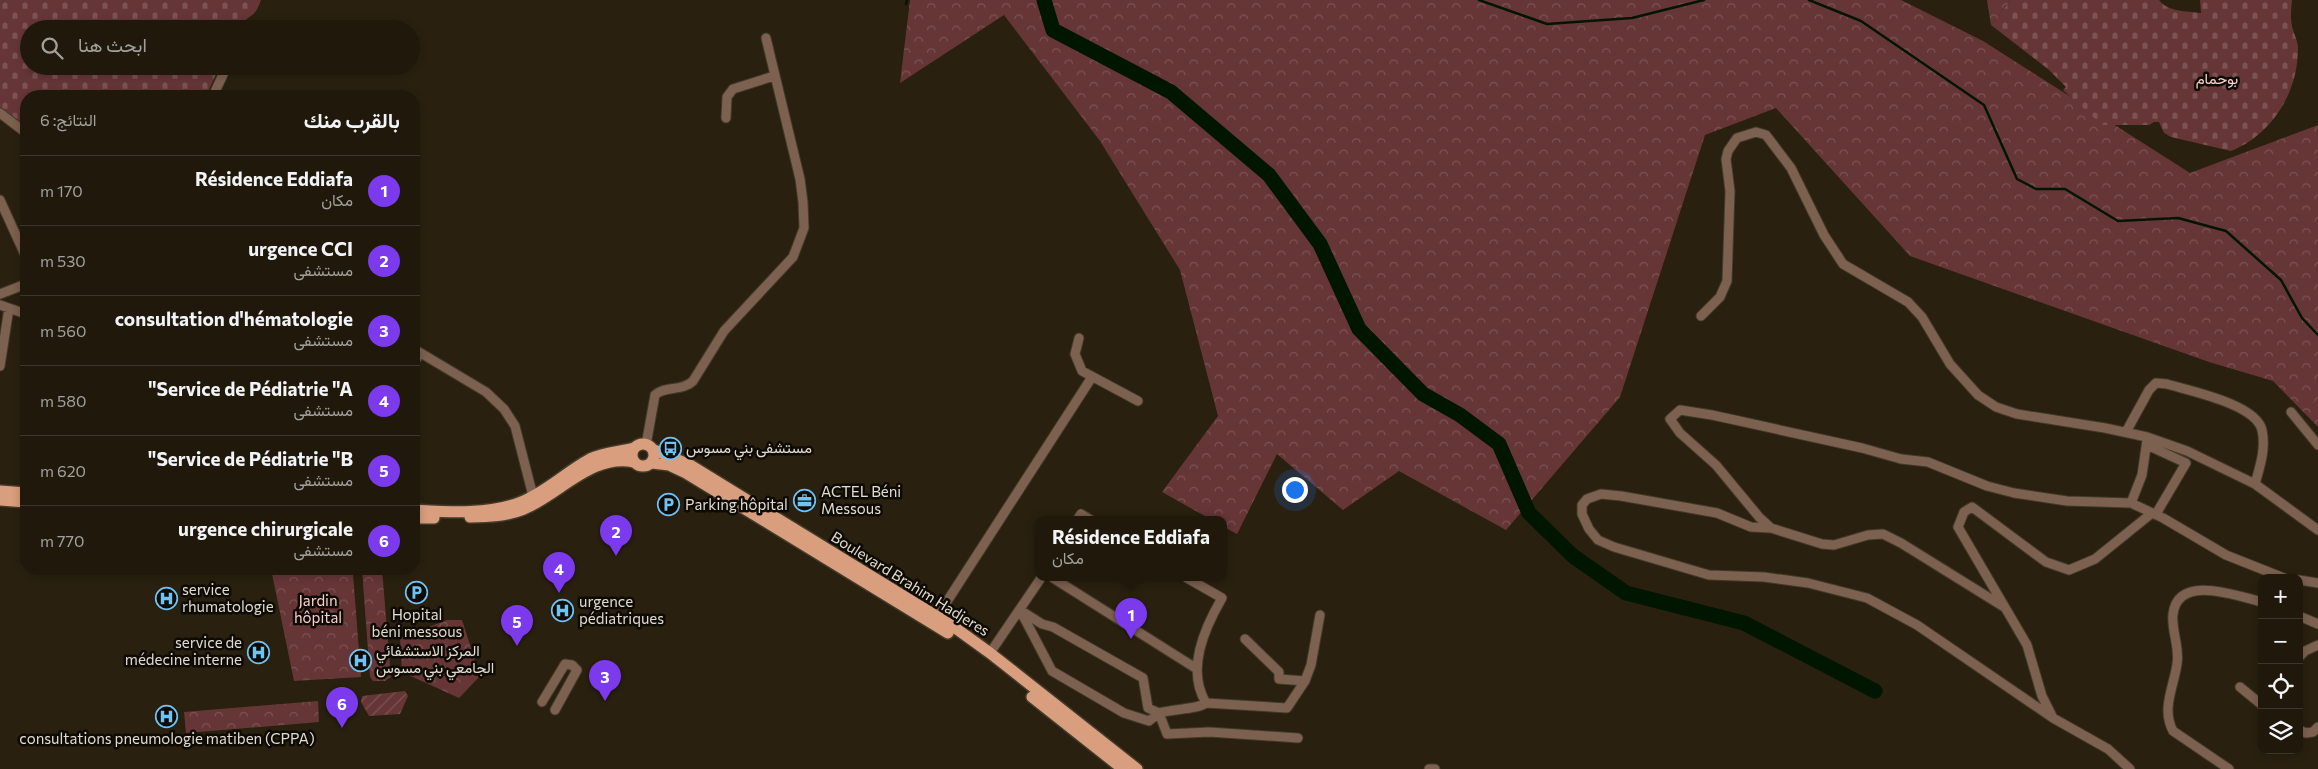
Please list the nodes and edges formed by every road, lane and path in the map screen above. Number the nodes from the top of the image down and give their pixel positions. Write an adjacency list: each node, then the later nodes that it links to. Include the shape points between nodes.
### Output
1 (766, 38): 3 (street)
2 (223, 75): 4 (street)
3 (774, 76): 6 (street, via 733,89 727,97); 24 (street, via 803,202 804,228 798,250 724,331 693,381 682,388 662,390 655,395)
4 (216, 90)
5 (0, 113): 7 (street)
6 (726, 118)
7 (20, 128)
8 (0, 200): 9 (street)
9 (20, 244)
10 (20, 286): 11 (street)
11 (0, 294)
12 (4, 306): 13 (street); 17 (street)
13 (20, 312)
14 (1701, 316): 21 (street, via 1720,297 1728,281 1728,151 1738,138 1756,132 1766,135 1792,168 1824,235 1843,264 1908,302 1922,317 1950,364 1978,395 1996,407 2017,414)
15 (1079, 338): 18 (street, via 1075,354 1077,361 1082,371)
16 (420, 353): 33 (street, via 486,392 504,409 515,426)
17 (0, 366)
18 (1092, 377): 19 (street); 53 (street)
19 (1138, 402)
20 (2291, 412): 23 (street)
21 (2126, 432): 22 (street); 30 (street, via 2156,383 2230,403 2254,417 2262,429 2263,456)
22 (2147, 441): 26 (street); 29 (street); 36 (street, via 2142,475)
23 (2318, 445)
24 (649, 447): 25 (main road, via 641,444); 28 (main road, via 654,454); 53 (main road, Boulevard Brahim Hadjeres, via 690,465)
25 (634, 448): 27 (main road); 33 (main road, via 597,456)
26 (2192, 453): 29 (street); 30 (street)
27 (634, 462): 28 (main road, via 643,466); 39 (main road, via 603,462 545,498 510,514)
28 (652, 462): 53 (main road, via 686,473)
29 (2186, 463): 38 (street)
30 (2255, 484): 41 (street)
31 (0, 491): 32 (main road)
32 (20, 493)
33 (533, 496): 37 (main road, via 499,508)
34 (0, 500): 35 (main road)
35 (20, 502)
36 (2131, 503): 38 (street); 40 (street, via 2066,501 2014,493 1987,486 1928,462 1901,459 1680,410 1670,419 1680,433 1716,464)
37 (420, 510)
38 (2154, 514): 42 (street, via 2226,556); 49 (street, via 2094,559 2069,570 2046,562 1972,507 1964,512 1958,527)
39 (420, 518)
40 (1771, 528): 49 (street, via 1834,545 1883,534); 67 (street, via 1751,527 1717,513 1621,496 1601,494 1587,499 1582,505 1582,514 1598,540 1614,547 1709,575 1808,583 1867,598 1917,625)
41 (2318, 530)
42 (2267, 574)
43 (1038, 581): 50 (street)
44 (1058, 581): 59 (street)
45 (1192, 581): 59 (street, via 1222,598 1208,622)
46 (2303, 581): 47 (street)
47 (2318, 583)
48 (2258, 601): 76 (street, via 2197,590 2179,598 2172,616 2178,659 2169,694 2169,724 2173,731)
49 (2004, 607): 67 (street, via 2026,645 2042,696)
50 (1020, 610): 58 (street); 66 (street, via 1143,678 1148,708); 66 (street, via 1052,671 1124,713 1149,721)
51 (1320, 615): 60 (street)
52 (2303, 618): 54 (street)
53 (935, 620): 58 (main road, Boulevard Brahim Hadjeres); 71 (main road)
54 (2318, 624)
55 (1245, 639): 60 (street, via 1279,672 1279,679)
56 (2318, 645): 57 (street)
57 (2303, 652)
58 (990, 653): 72 (main road, Boulevard Brahim Hadjeres)
59 (1197, 669): 64 (street, via 1198,687)
60 (1305, 681): 64 (street, via 1287,708)
61 (2240, 687): 63 (street)
62 (542, 702): 65 (street, via 565,664 572,665 577,670)
63 (2258, 702)
64 (1206, 703): 66 (street, via 1201,707 1173,708)
65 (554, 710)
66 (1159, 713): 70 (street, via 1167,734 1209,732)
67 (2053, 718): 75 (street, via 2108,749)
68 (2318, 727): 69 (street, via 2313,732)
69 (2303, 732)
70 (1298, 738)
71 (1123, 769)
72 (1137, 769)
73 (1429, 769): 74 (street)
74 (1435, 769)
75 (2130, 769)
76 (2229, 769)

